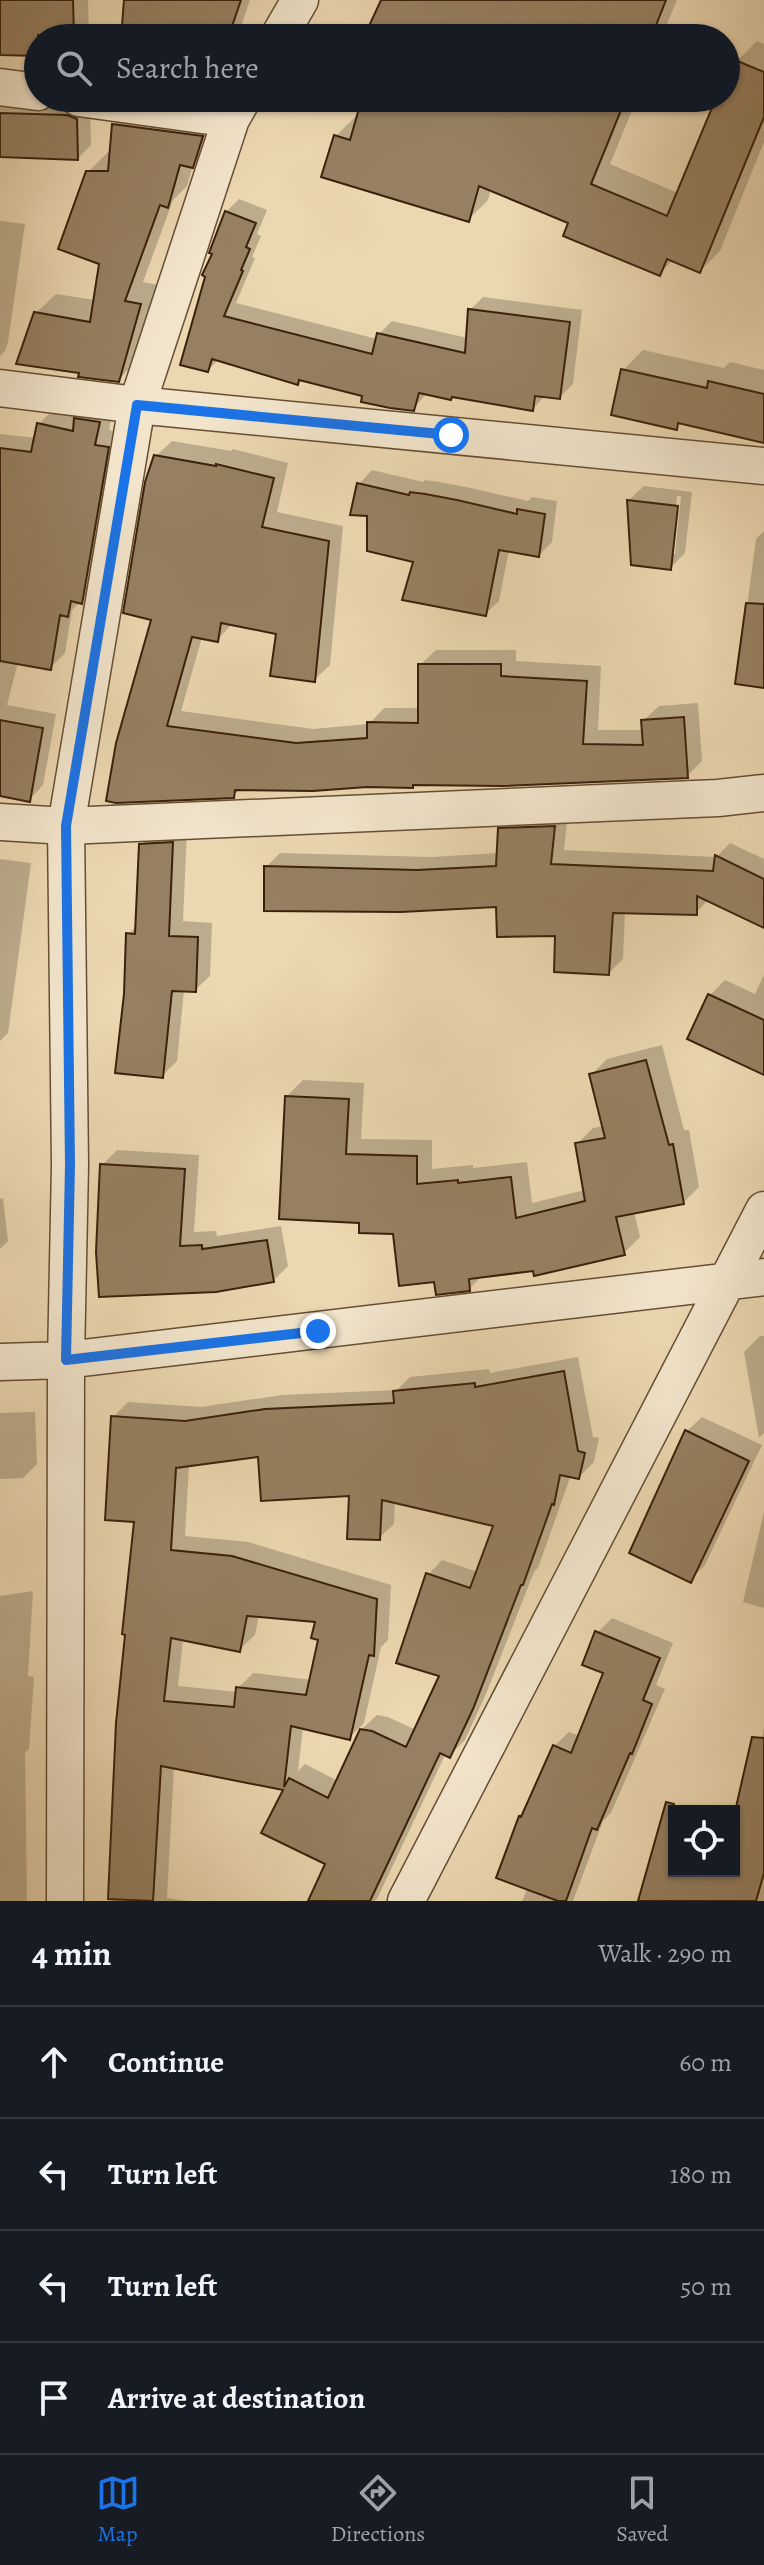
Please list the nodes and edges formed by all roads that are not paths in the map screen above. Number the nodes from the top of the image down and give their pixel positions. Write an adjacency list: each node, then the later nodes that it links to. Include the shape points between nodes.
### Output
1 (300, 0): 2 (street)
2 (286, 24)
3 (0, 87): 4 (street)
4 (24, 90)
5 (236, 112): 7 (street)
6 (0, 388): 7 (street)
7 (137, 405): 8 (street); 11 (street)
8 (764, 466)
9 (764, 793): 11 (street)
10 (0, 822): 11 (street)
11 (66, 826): 15 (street)
12 (764, 1210): 14 (street)
13 (764, 1277): 14 (street)
14 (726, 1283): 15 (street); 18 (street)
15 (66, 1360): 16 (street); 17 (street)
16 (0, 1362)
17 (65, 1901)
18 (406, 1901)

